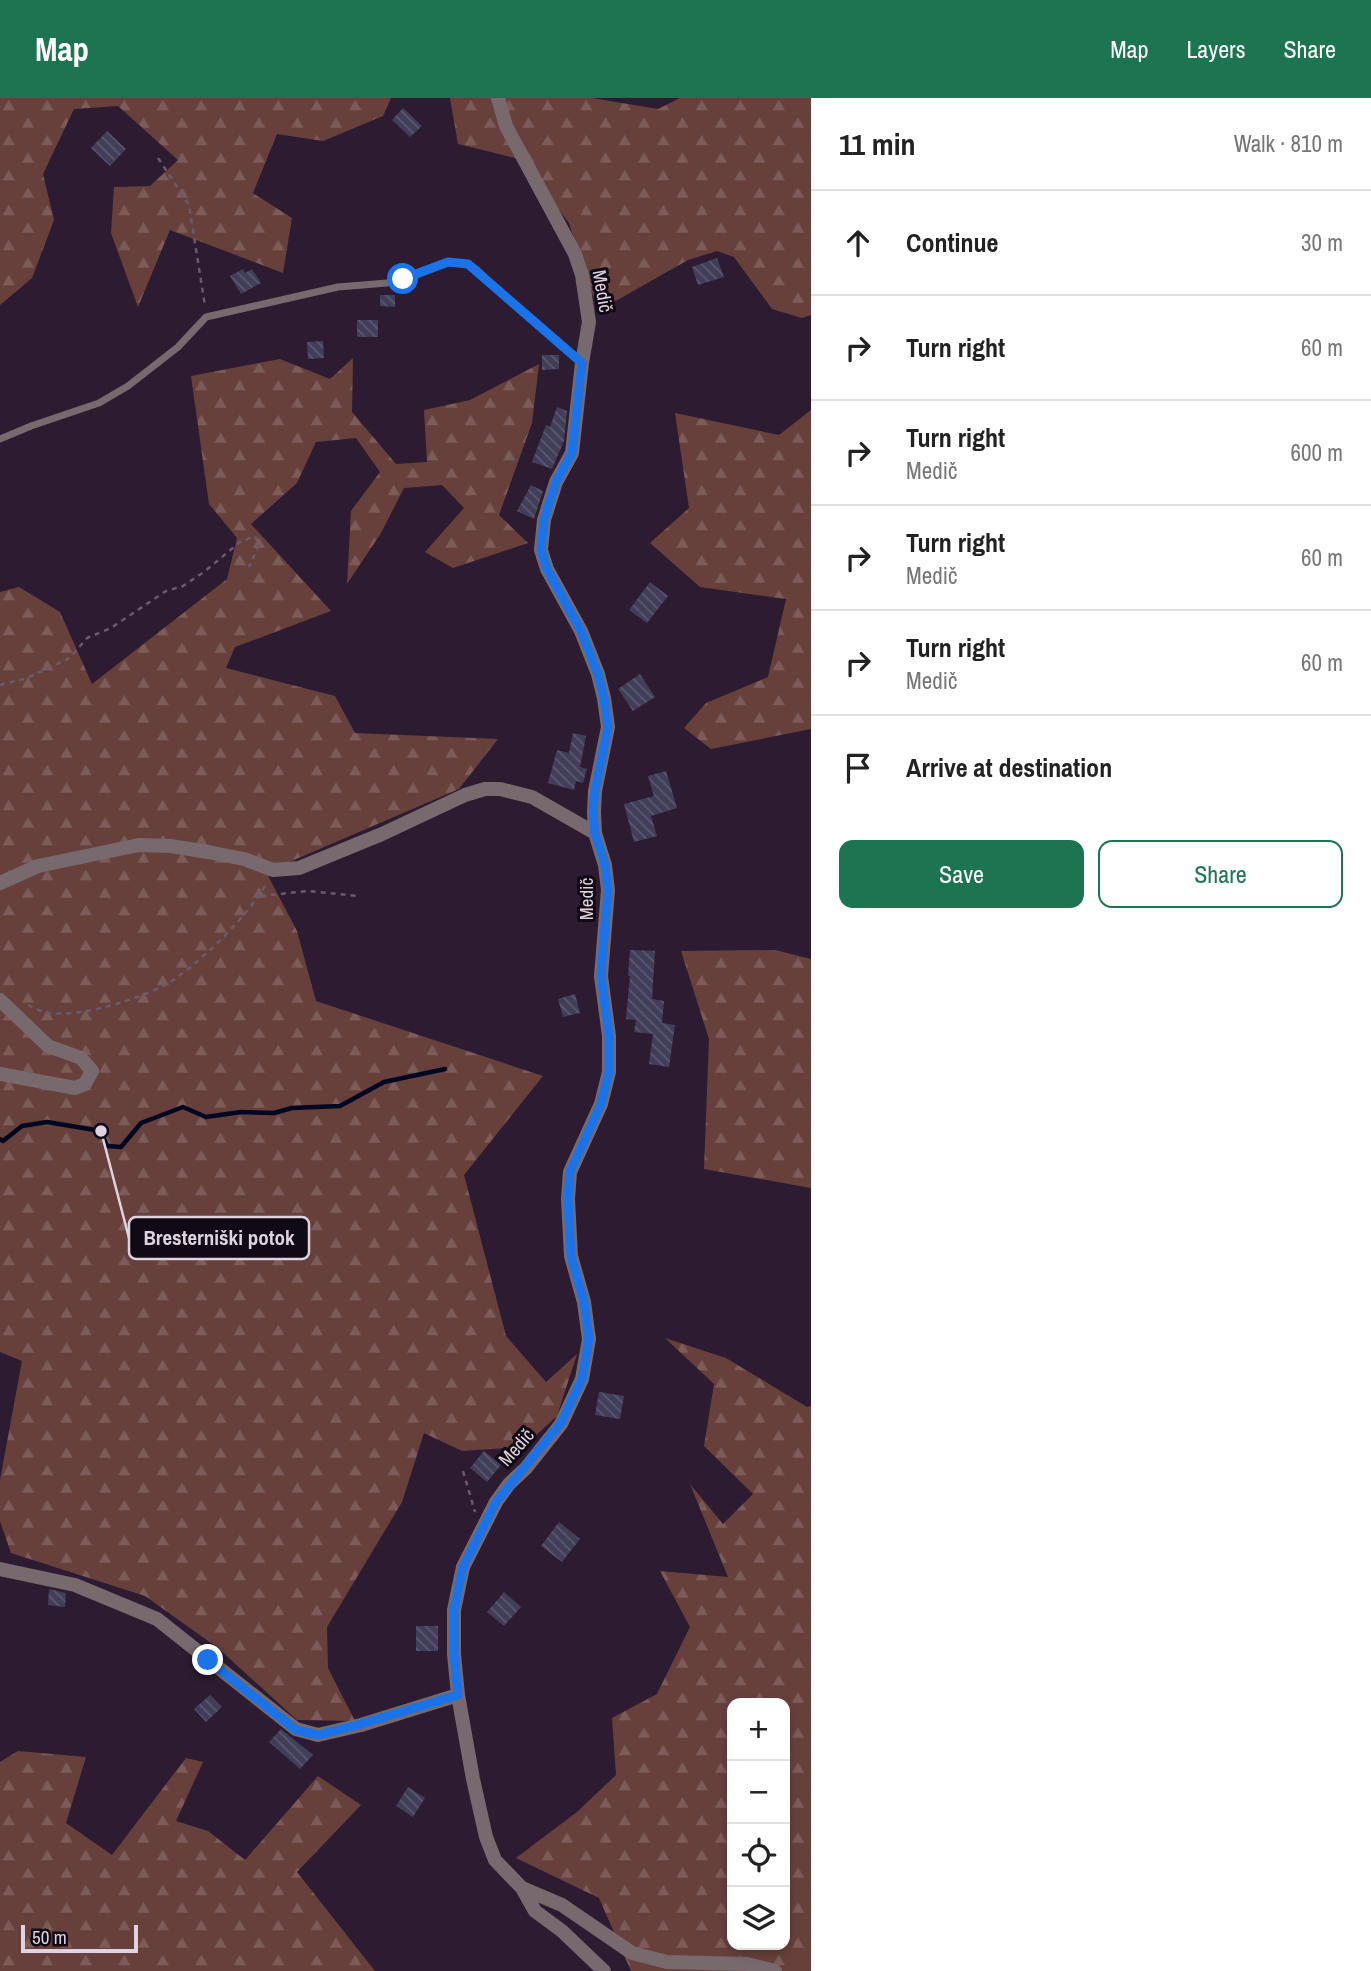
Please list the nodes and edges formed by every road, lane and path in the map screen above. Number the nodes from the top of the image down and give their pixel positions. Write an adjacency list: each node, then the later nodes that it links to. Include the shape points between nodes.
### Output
1 (498, 98): 4 (street, Medič, via 506,126 568,236 582,275 589,322)
2 (158, 158): 3 (path, via 190,205)
3 (206, 317): 4 (lane, via 338,287 387,283 433,265 458,262 476,269); 5 (lane, via 128,386 99,403)
4 (582, 363): 8 (street, Medič, via 572,453 556,482 544,520 541,550 581,631 604,698 608,727 595,791)
5 (0, 439)
6 (249, 567): 7 (path, via 259,545 255,536 240,542 183,586 166,591 111,628 87,638 69,658)
7 (0, 685)
8 (595, 833): 9 (street, via 532,797 485,789 299,868); 17 (street, Medič, via 608,890 601,975 609,1072 601,1104 570,1172 568,1199 571,1256 589,1339 582,1379 561,1423 503,1493)
9 (273, 870): 10 (street, via 208,852 139,845 38,866); 11 (path)
10 (0, 883)
11 (259, 896): 12 (path, via 308,891); 14 (path, via 214,947 165,985 101,1009 47,1013)
12 (359, 896)
13 (0, 1000): 15 (street, via 48,1046 81,1058 92,1071 85,1084 75,1088)
14 (26, 1004)
15 (0, 1074)
16 (463, 1471): 17 (path)
17 (481, 1533): 19 (street, Medič, via 463,1567 454,1610)
18 (0, 1569): 19 (street, via 75,1585 157,1619 296,1730 318,1735)
19 (458, 1695): 20 (street, Medič, via 486,1837 495,1860)
20 (522, 1888): 21 (street, via 535,1911); 22 (street, Medič, via 562,1905 632,1953 667,1962 747,1964)
21 (604, 1971)
22 (775, 1971)

